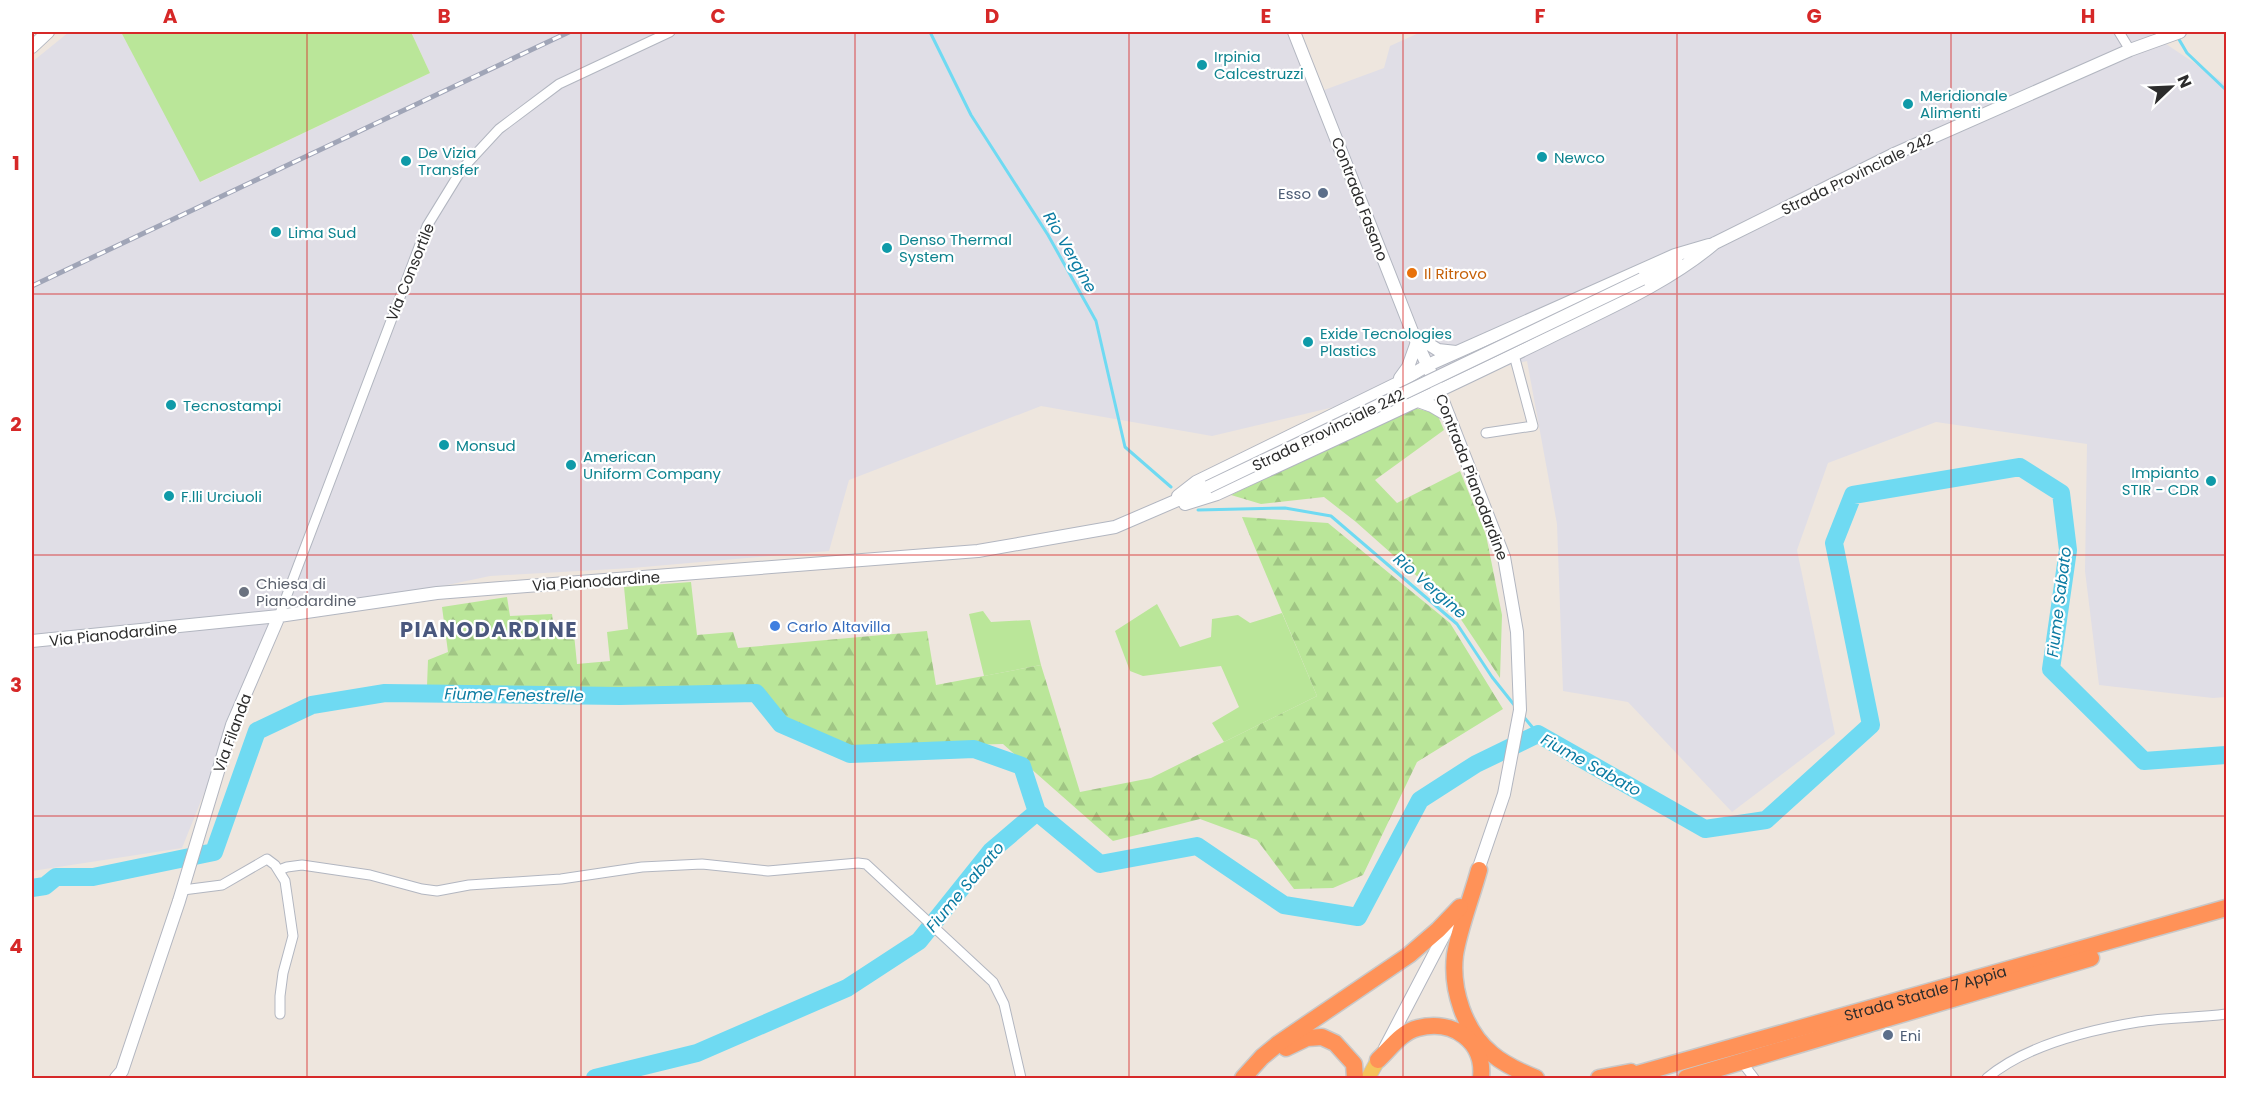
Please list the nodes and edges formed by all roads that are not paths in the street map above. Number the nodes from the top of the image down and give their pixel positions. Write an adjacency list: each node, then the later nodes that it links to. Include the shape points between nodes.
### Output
1 (48, 32): 6 (street)
2 (670, 32): 20 (street, Via Consortile, via 559,84 499,129 462,169 427,226)
3 (1294, 32): 9 (street, Contrada Fasano)
4 (2119, 32): 7 (street)
5 (2180, 32): 7 (street, Strada Provinciale 242)
6 (32, 47)
7 (2130, 50): 8 (street, Strada Provinciale 242, via 1892,155)
8 (1715, 243): 10 (street, via 1676,255); 11 (street, via 1689,265); 19 (street, Strada Provinciale 242, bridge)
9 (1415, 338): 10 (street, via 1438,350); 12 (street, Contrada Fasano); 14 (street, via 1408,367)
10 (1457, 352): 12 (street)
11 (1514, 355): 13 (street); 18 (street, via 1533,426)
12 (1428, 365): 14 (street); 15 (street, Contrada Pianodardine)
13 (1461, 381): 15 (street); 17 (street, via 1453,395)
14 (1396, 384): 19 (street, via 1196,482)
15 (1439, 391): 16 (street); 17 (street, Contrada Pianodardine)
16 (1418, 401): 17 (street); 19 (street, via 1217,494)
17 (1449, 416): 23 (street, Contrada Pianodardine, via 1504,557 1517,632 1520,710 1504,794)
18 (1486, 433)
19 (1158, 511): 20 (street, Via Pianodardine, via 1115,527 978,551 437,593)
20 (279, 616): 21 (street, Via Pianodardine); 24 (street, Via Filanda, via 232,725)
21 (32, 641)
22 (279, 870): 24 (street, via 267,859 222,885); 28 (street, via 285,881 293,936 283,973); 34 (street, via 302,865 370,875 437,891 642,867 702,864 768,871 866,864 993,982 1001,994)
23 (1479, 870): 25 (street, Contrada Pianodardine); 40 (highway, via 1455,954 1455,987 1475,1035 1491,1054)
24 (183, 890): 33 (street, via 122,1071)
25 (1460, 907): 30 (street, Contrada Pianodardine); 35 (highway, via 1410,955 1279,1043)
26 (2226, 908): 32 (highway, Strada Statale 7 Appia)
27 (2226, 919): 31 (highway, Strada Statale 7 Appia)
28 (280, 1014)
29 (2226, 1014): 45 (street, via 2139,1022 2088,1034 2022,1055)
30 (1378, 1060): 38 (main road); 39 (highway, via 1402,1035 1416,1028 1447,1027 1472,1042)
31 (1741, 1061): 32 (highway); 43 (highway); 44 (street)
32 (1674, 1072): 41 (highway); 42 (highway, Strada Statale 7 Appia)
33 (116, 1078)
34 (1021, 1078)
35 (1243, 1078)
36 (1252, 1078): 37 (highway, via 1294,1042 1322,1037 1346,1053 1354,1064)
37 (1354, 1078)
38 (1368, 1078)
39 (1481, 1078)
40 (1536, 1078)
41 (1599, 1078)
42 (1623, 1078)
43 (1686, 1078)
44 (1754, 1078)
45 (1987, 1078)

